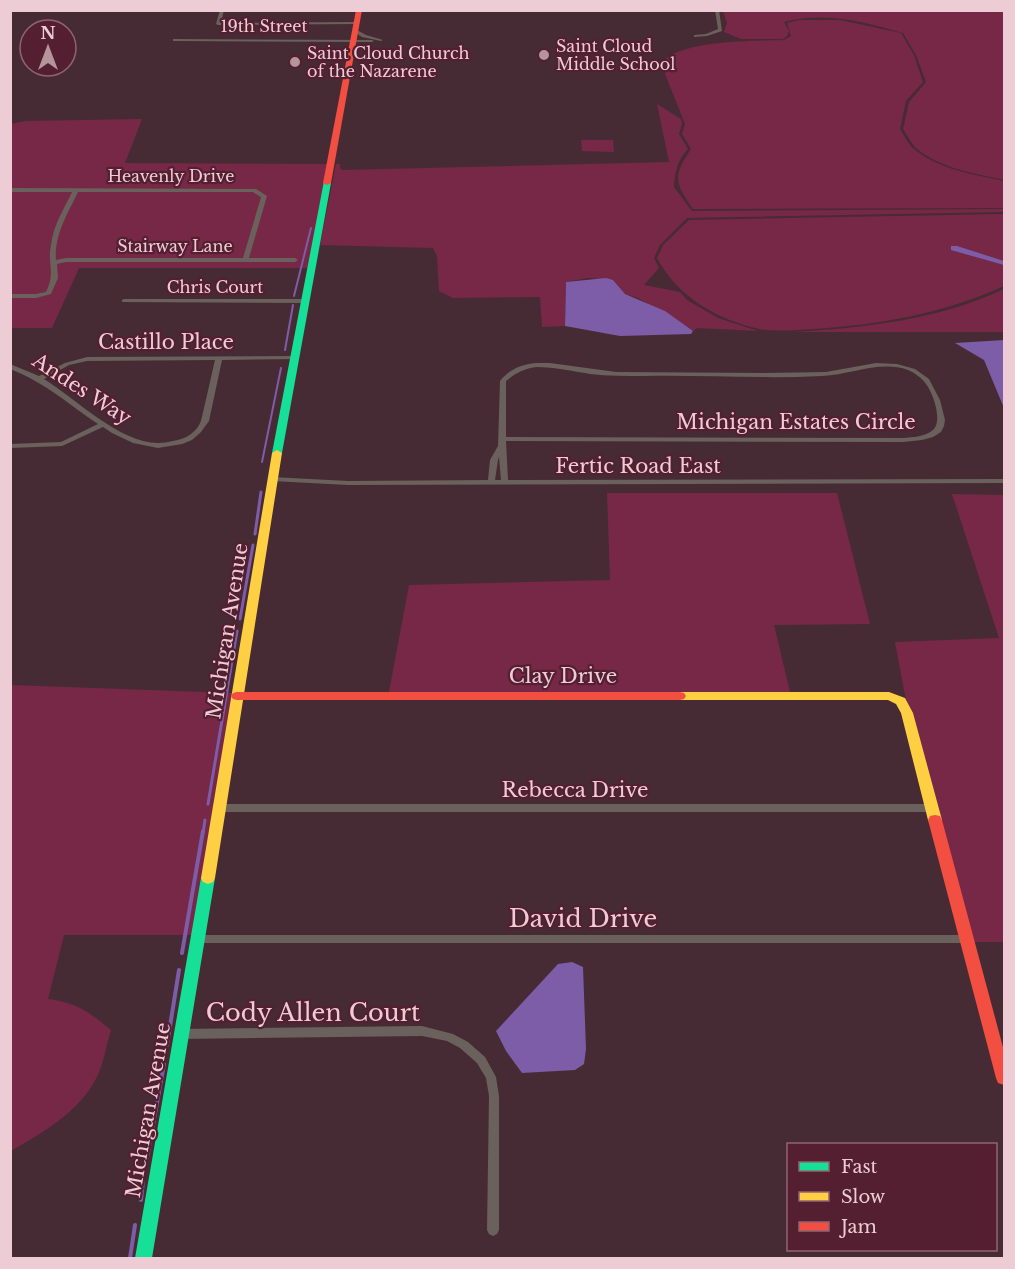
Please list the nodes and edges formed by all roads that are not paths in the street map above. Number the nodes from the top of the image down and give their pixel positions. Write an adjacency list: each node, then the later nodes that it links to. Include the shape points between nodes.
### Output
1 (222, 10): 3 (street, via 218,24)
2 (717, 10): 4 (street, via 720,30)
3 (355, 30): 3 (street, via 372,41 381,40 365,36); 5 (street, 19th Street); 13 (street, Michigan Avenue)
4 (696, 36)
5 (175, 40)
6 (10, 190): 7 (street, Heavenly Drive)
7 (76, 190): 8 (street, Heavenly Drive, via 261,192 264,196); 10 (street, via 55,237)
8 (246, 260): 9 (street, Stairway Lane); 10 (street, Stairway Lane)
9 (295, 260)
10 (55, 262): 11 (street, via 58,273 49,293)
11 (10, 296)
12 (124, 301): 13 (street, Chris Court)
13 (306, 301): 14 (street, Michigan Avenue)
14 (295, 358): 15 (street, Castillo Place); 21 (street, Michigan Avenue)
15 (219, 359): 17 (street, Castillo Place, via 87,359 67,364); 18 (street, Andes Way, via 204,425 191,438 166,445 145,445)
16 (10, 366): 17 (street, Andes Way)
17 (41, 378): 18 (street, Andes Way)
18 (105, 424): 20 (street, via 62,444)
19 (503, 442): 19 (street, Michigan Estates Circle, via 503,381 520,368 543,364 606,374 824,374 890,365 920,374 929,384 941,416 937,431 924,438 903,440); 23 (street, Michigan Estates Circle, via 494,460); 24 (street, Michigan Estates Circle)
20 (10, 446)
21 (272, 478): 23 (street, Fertic Road East, via 348,483); 25 (street, Michigan Avenue)
22 (1005, 481): 24 (street, Fertic Road East)
23 (491, 483): 24 (street, Fertic Road East)
24 (505, 483)
25 (237, 696): 26 (street, Michigan Avenue); 27 (street, Clay Drive, via 890,696 901,701 907,713)
26 (218, 808): 27 (street, Rebecca Drive); 28 (street, Michigan Avenue)
27 (932, 808): 29 (street)
28 (198, 939): 29 (street, David Drive); 30 (street, Michigan Avenue)
29 (968, 939): 31 (street)
30 (180, 1034): 32 (street, Cody Allen Court, via 422,1031 464,1044 481,1060 493,1086); 33 (street, Michigan Avenue)
31 (1005, 1078)
32 (493, 1230)
33 (143, 1258)

